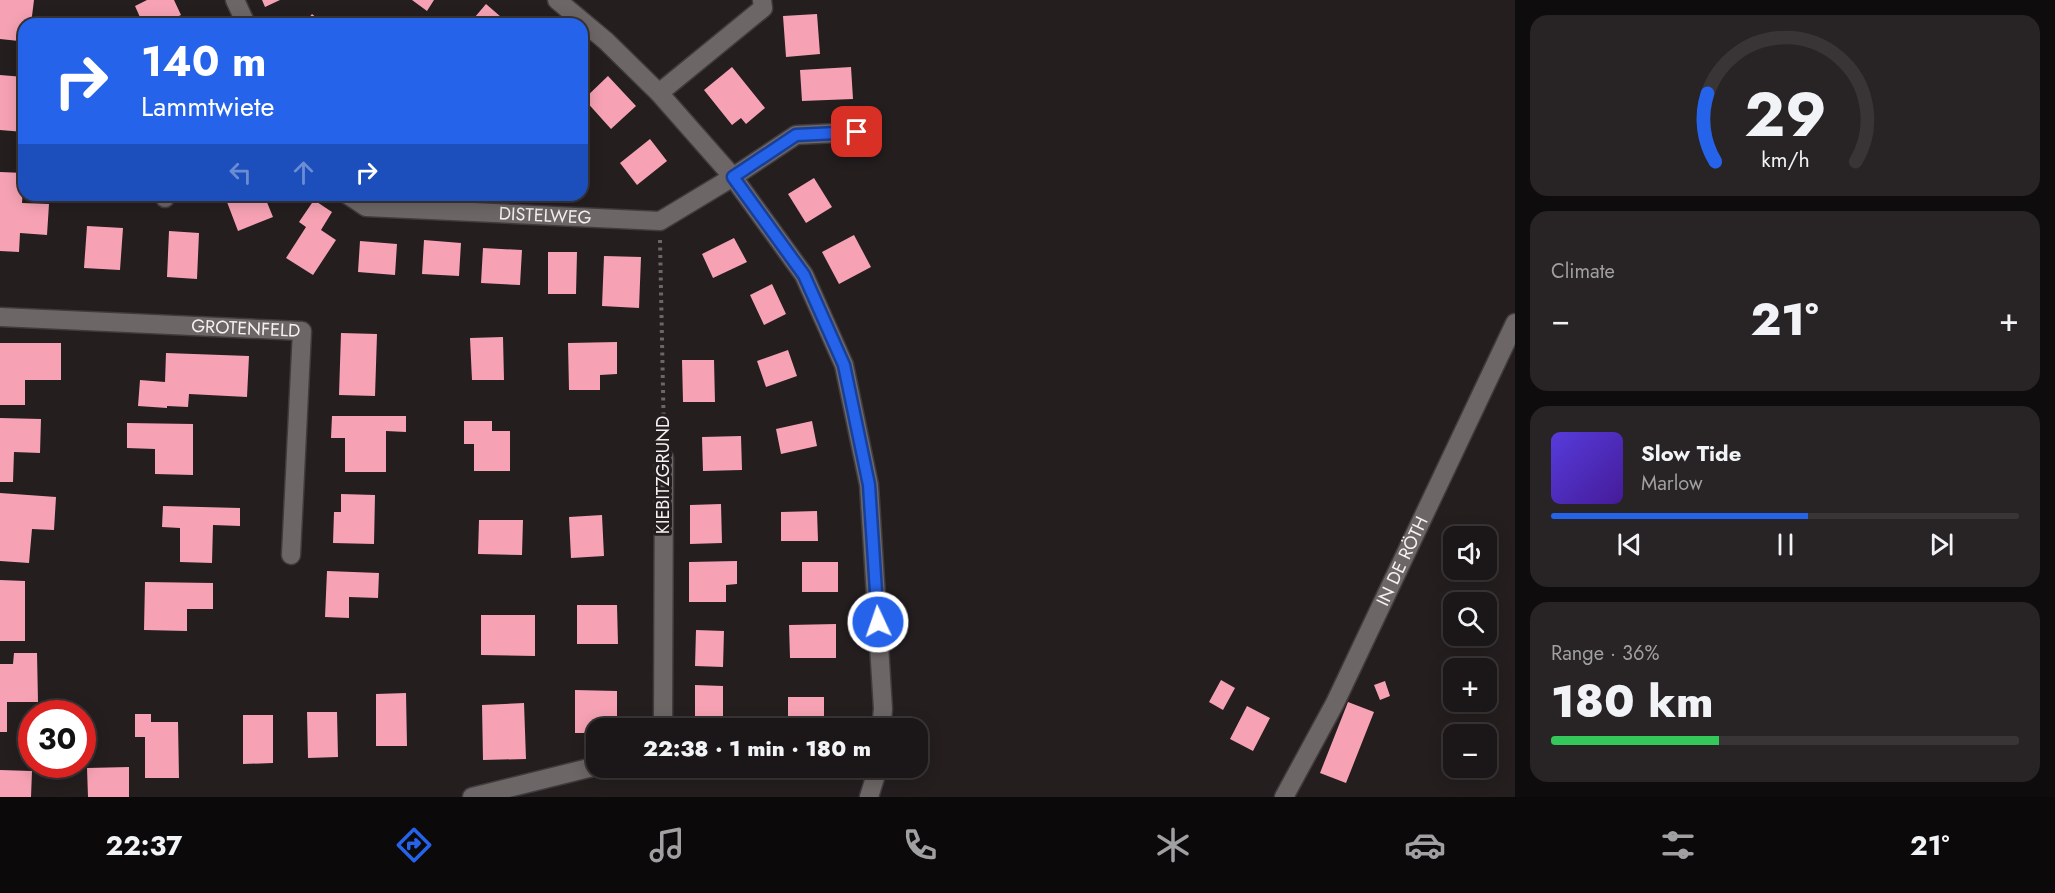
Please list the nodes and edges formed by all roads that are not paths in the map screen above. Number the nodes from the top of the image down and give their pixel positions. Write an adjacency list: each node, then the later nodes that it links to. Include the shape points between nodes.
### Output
1 (235, 0): 4 (street)
2 (557, 0): 5 (street)
3 (762, 0): 7 (street, via 763,8)
4 (243, 18)
5 (579, 18)
6 (588, 26): 7 (street)
7 (659, 93): 9 (street)
8 (857, 132): 9 (street, via 796,135)
9 (733, 177): 10 (street, DISTELWEG, via 660,221 366,207); 16 (street, via 804,275 844,365 869,485)
10 (357, 201)
11 (0, 317): 14 (street, GROTENFELD, via 302,331)
12 (1515, 323): 21 (street, IN DE RÖTH, via 1335,703)
13 (664, 458): 15 (street, KIEBITZGRUND)
14 (291, 555)
15 (663, 718)
16 (882, 718)
17 (586, 769): 19 (street)
18 (873, 778): 20 (street)
19 (472, 797)
20 (869, 797)
21 (1284, 797)

